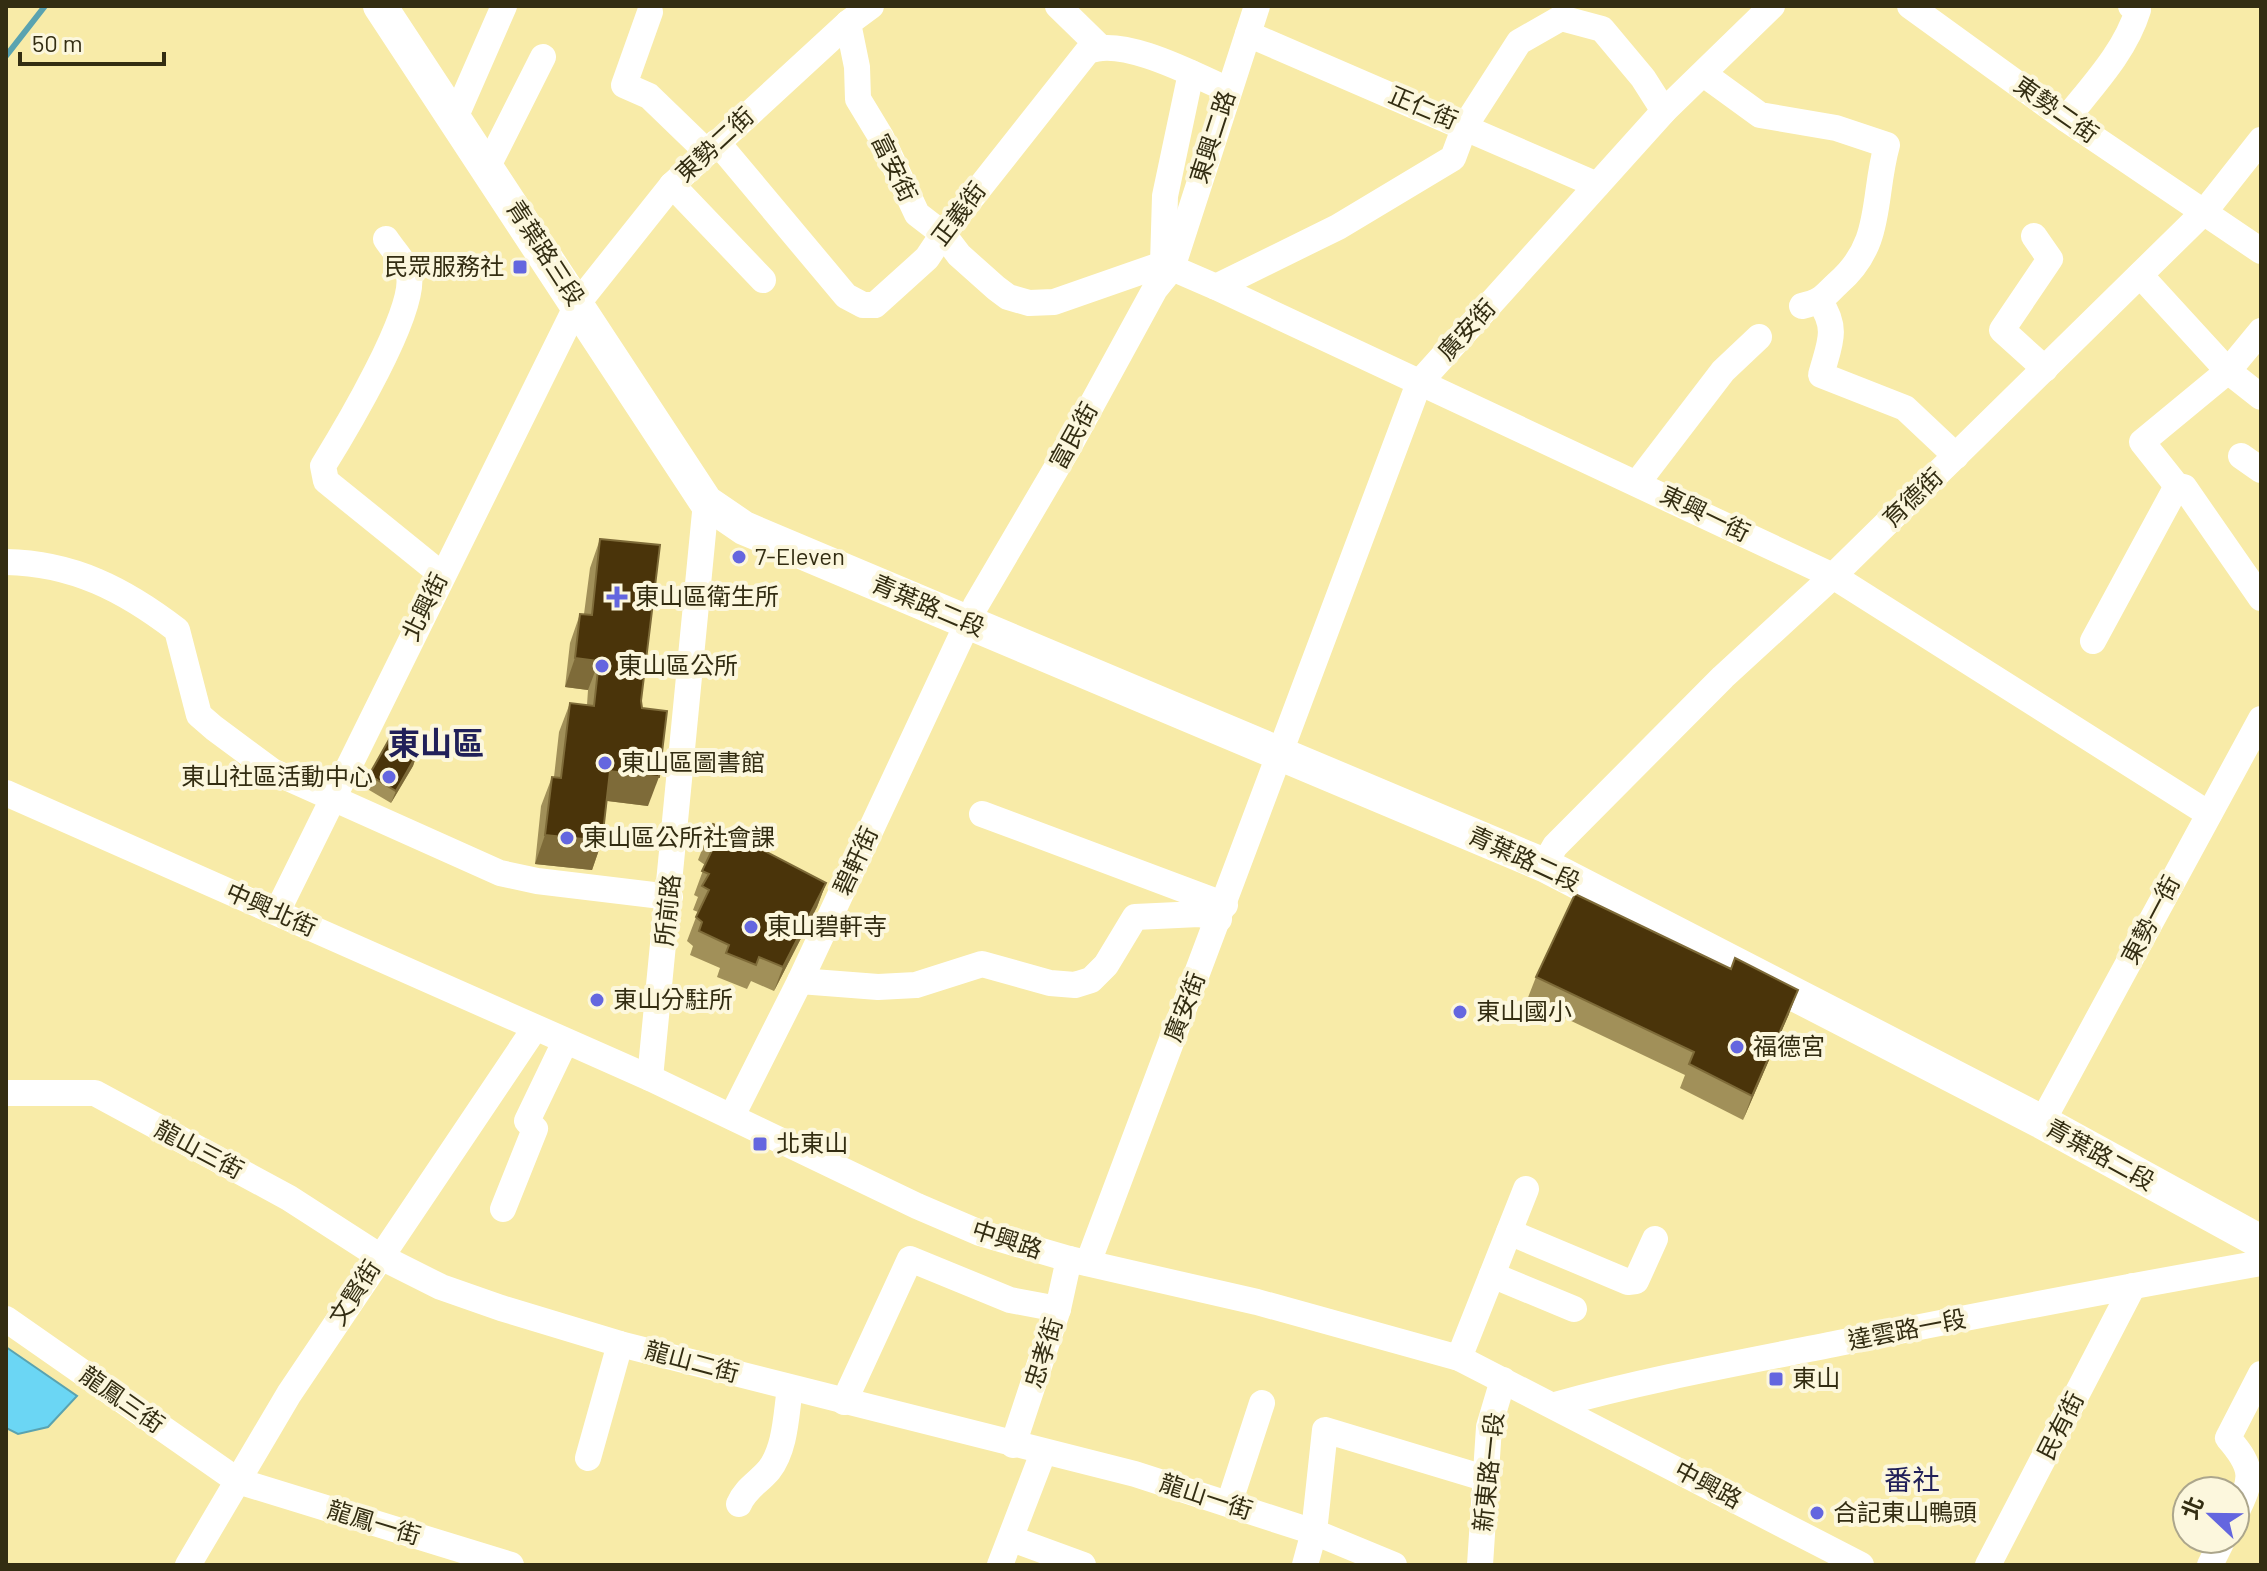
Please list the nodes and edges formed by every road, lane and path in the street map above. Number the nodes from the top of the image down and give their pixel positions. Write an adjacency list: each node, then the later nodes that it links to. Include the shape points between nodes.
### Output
1 (380, 6): 19 (main road, 青葉路三段)
2 (504, 6): 19 (street)
3 (871, 6): 11 (street, 東勢二街)
4 (1058, 6): 13 (street)
5 (1257, 6): 12 (street, 東興二路)
6 (1772, 6): 16 (street, 廣安街)
7 (1910, 6): 20 (street, 東勢二街)
8 (2131, 6): 20 (street, via 2138,10 2115,57)
9 (650, 12): 23 (street, 正義街, via 624,85 649,96)
10 (1553, 12): 18 (street, via 1602,29); 21 (street, via 1519,42)
11 (848, 23): 23 (street, 東勢二街); 28 (street, 富安街, via 858,99 917,214)
12 (1248, 34): 17 (street, 東興二路); 21 (street, 正仁街)
13 (1099, 46): 15 (street); 28 (street, 正義街, via 1087,52)
14 (543, 57): 24 (street)
15 (1191, 73): 17 (street); 32 (street, via 1165,196)
16 (1705, 75): 18 (street, 廣安街); 43 (street, via 1760,115 1836,128 1887,145 1871,239 1852,272 1811,304 1831,318 1821,375 1905,408)
17 (1228, 90): 32 (street, 東興二路)
18 (1664, 111): 26 (street, 廣安街)
19 (455, 118): 24 (main road, 青葉路三段)
20 (2066, 119): 27 (street, 東勢二街)
21 (1465, 126): 26 (street, 正仁街); 35 (street, via 1453,158 1338,227)
22 (2261, 140): 27 (street, 育德街)
23 (712, 147): 25 (street, 東勢二街); 28 (street, 正義街, via 846,296 863,305 875,305 927,258)
24 (488, 166): 36 (main road, 青葉路三段)
25 (672, 185): 34 (street); 36 (street, 東勢二街)
26 (1597, 185): 41 (street, 廣安街)
27 (2205, 211): 31 (street); 33 (street, 育德街)
28 (943, 234): 32 (street, 富安街, via 996,288 1029,303 1054,302)
29 (2034, 236): 39 (street, via 2050,259 2002,330)
30 (386, 239): 48 (street, via 409,274 409,295 373,380 323,466 326,481)
31 (2261, 251)
32 (1167, 266): 35 (street, 東興一街); 51 (street, 富民街)
33 (2140, 275): 39 (street, 育德街); 40 (street)
34 (763, 280)
35 (1216, 287): 41 (street, 東興一街)
36 (578, 303): 46 (main road, 青葉路三段); 48 (street, 北興街)
37 (2261, 331): 40 (street)
38 (1759, 337): 44 (street, via 1723,371)
39 (2045, 369): 43 (street, 育德街)
40 (2228, 371): 42 (street); 45 (street, via 2142,442)
41 (1419, 383): 44 (street, 東興一街); 54 (street, 廣安街)
42 (2261, 397)
43 (1956, 456): 49 (street, 育德街)
44 (1638, 482): 49 (street, 東興一街)
45 (2177, 486): 50 (street, via 2184,487); 52 (street)
46 (706, 502): 51 (main road, 青葉路二段, via 744,528); 60 (street, 所前路)
47 (6, 562): 56 (street, via 65,567 112,587 162,618 177,630 199,715 272,771)
48 (441, 574): 56 (street, 北興街)
49 (1833, 576): 58 (street, 東興一街); 59 (street, 育德街, via 1723,677)
50 (2261, 598)
51 (972, 614): 54 (main road, 青葉路二段); 63 (street, 碧軒街)
52 (2093, 641)
53 (2261, 719): 58 (street, 東勢一街)
54 (1285, 743): 59 (main road, 青葉路二段); 62 (street, 廣安街)
55 (6, 793): 61 (street, 中興北街)
56 (331, 799): 60 (street, via 500,873); 61 (street, 北興街)
57 (982, 814): 62 (street)
58 (2209, 814): 68 (street, 東勢一街)
59 (1549, 855): 68 (main road, 青葉路二段)
60 (670, 897): 66 (street, 所前路)
61 (277, 912): 64 (street, 中興北街)
62 (1222, 912): 63 (street, via 1135,917 1106,965 1091,980 1075,985 982,964 916,985); 77 (street, 廣安街)
63 (800, 981): 69 (street, 碧軒街)
64 (535, 1028): 65 (street, 中興路); 76 (street, 文賢街)
65 (565, 1042): 66 (street, 中興路); 71 (street, via 527,1121 535,1129)
66 (650, 1078): 69 (street, 中興路)
67 (6, 1093): 76 (street, 龍山三街, via 95,1093 289,1198)
68 (2048, 1112): 72 (main road, 青葉路二段); 75 (main road, 青葉路二段)
69 (732, 1116): 77 (street, 中興路, via 929,1212 980,1233)
70 (1526, 1189): 73 (street)
71 (503, 1209)
72 (2261, 1217)
73 (1509, 1232): 74 (street, via 1628,1282 1636,1281); 79 (street)
74 (1655, 1239)
75 (2261, 1242)
76 (379, 1256): 84 (street, 龍山二街, via 441,1287); 97 (street, 文賢街)
77 (1079, 1261): 81 (street, 忠孝街); 85 (street, 中興路, via 1257,1302)
78 (2261, 1263): 80 (street, 達雲路一段)
79 (1492, 1275): 82 (street); 85 (street)
80 (2133, 1286): 91 (street, 達雲路一段, via 1617,1388); 110 (street, 民有街)
81 (1058, 1309): 89 (street, via 1010,1300 910,1259); 92 (street, 忠孝街)
82 (1574, 1309)
83 (6, 1319): 97 (street, 龍鳳三街)
84 (620, 1344): 88 (street, 龍山二街); 94 (street)
85 (1459, 1358): 87 (street, 中興路)
86 (2261, 1374): 95 (street, via 2228,1438 2247,1460)
87 (1503, 1380): 91 (street, 中興路); 96 (street, 新東路一段, via 1489,1427)
88 (790, 1388): 89 (street, 龍山二街); 98 (street, via 783,1437 770,1468 746,1489)
89 (844, 1402): 92 (street, 龍山二街)
90 (1262, 1403): 99 (street)
91 (1555, 1405): 109 (street, 中興路)
92 (1013, 1445): 93 (street, 龍山一街)
93 (1043, 1453): 99 (street, 龍山一街, via 1135,1474); 101 (street)
94 (588, 1458)
95 (2249, 1475)
96 (1484, 1478): 100 (street, via 1325,1430); 108 (street, 新東路一段)
97 (238, 1481): 102 (street, 文賢街); 103 (street, 龍鳳一街)
98 (739, 1504)
99 (1229, 1504): 100 (street, 龍山一街)
100 (1314, 1532): 106 (street); 107 (street, 龍山一街)
101 (1012, 1539): 104 (street); 105 (street)
102 (188, 1565)
103 (511, 1565)
104 (1000, 1565)
105 (1083, 1565)
106 (1305, 1565)
107 (1394, 1565)
108 (1480, 1565)
109 (1861, 1565)
110 (1988, 1565)

